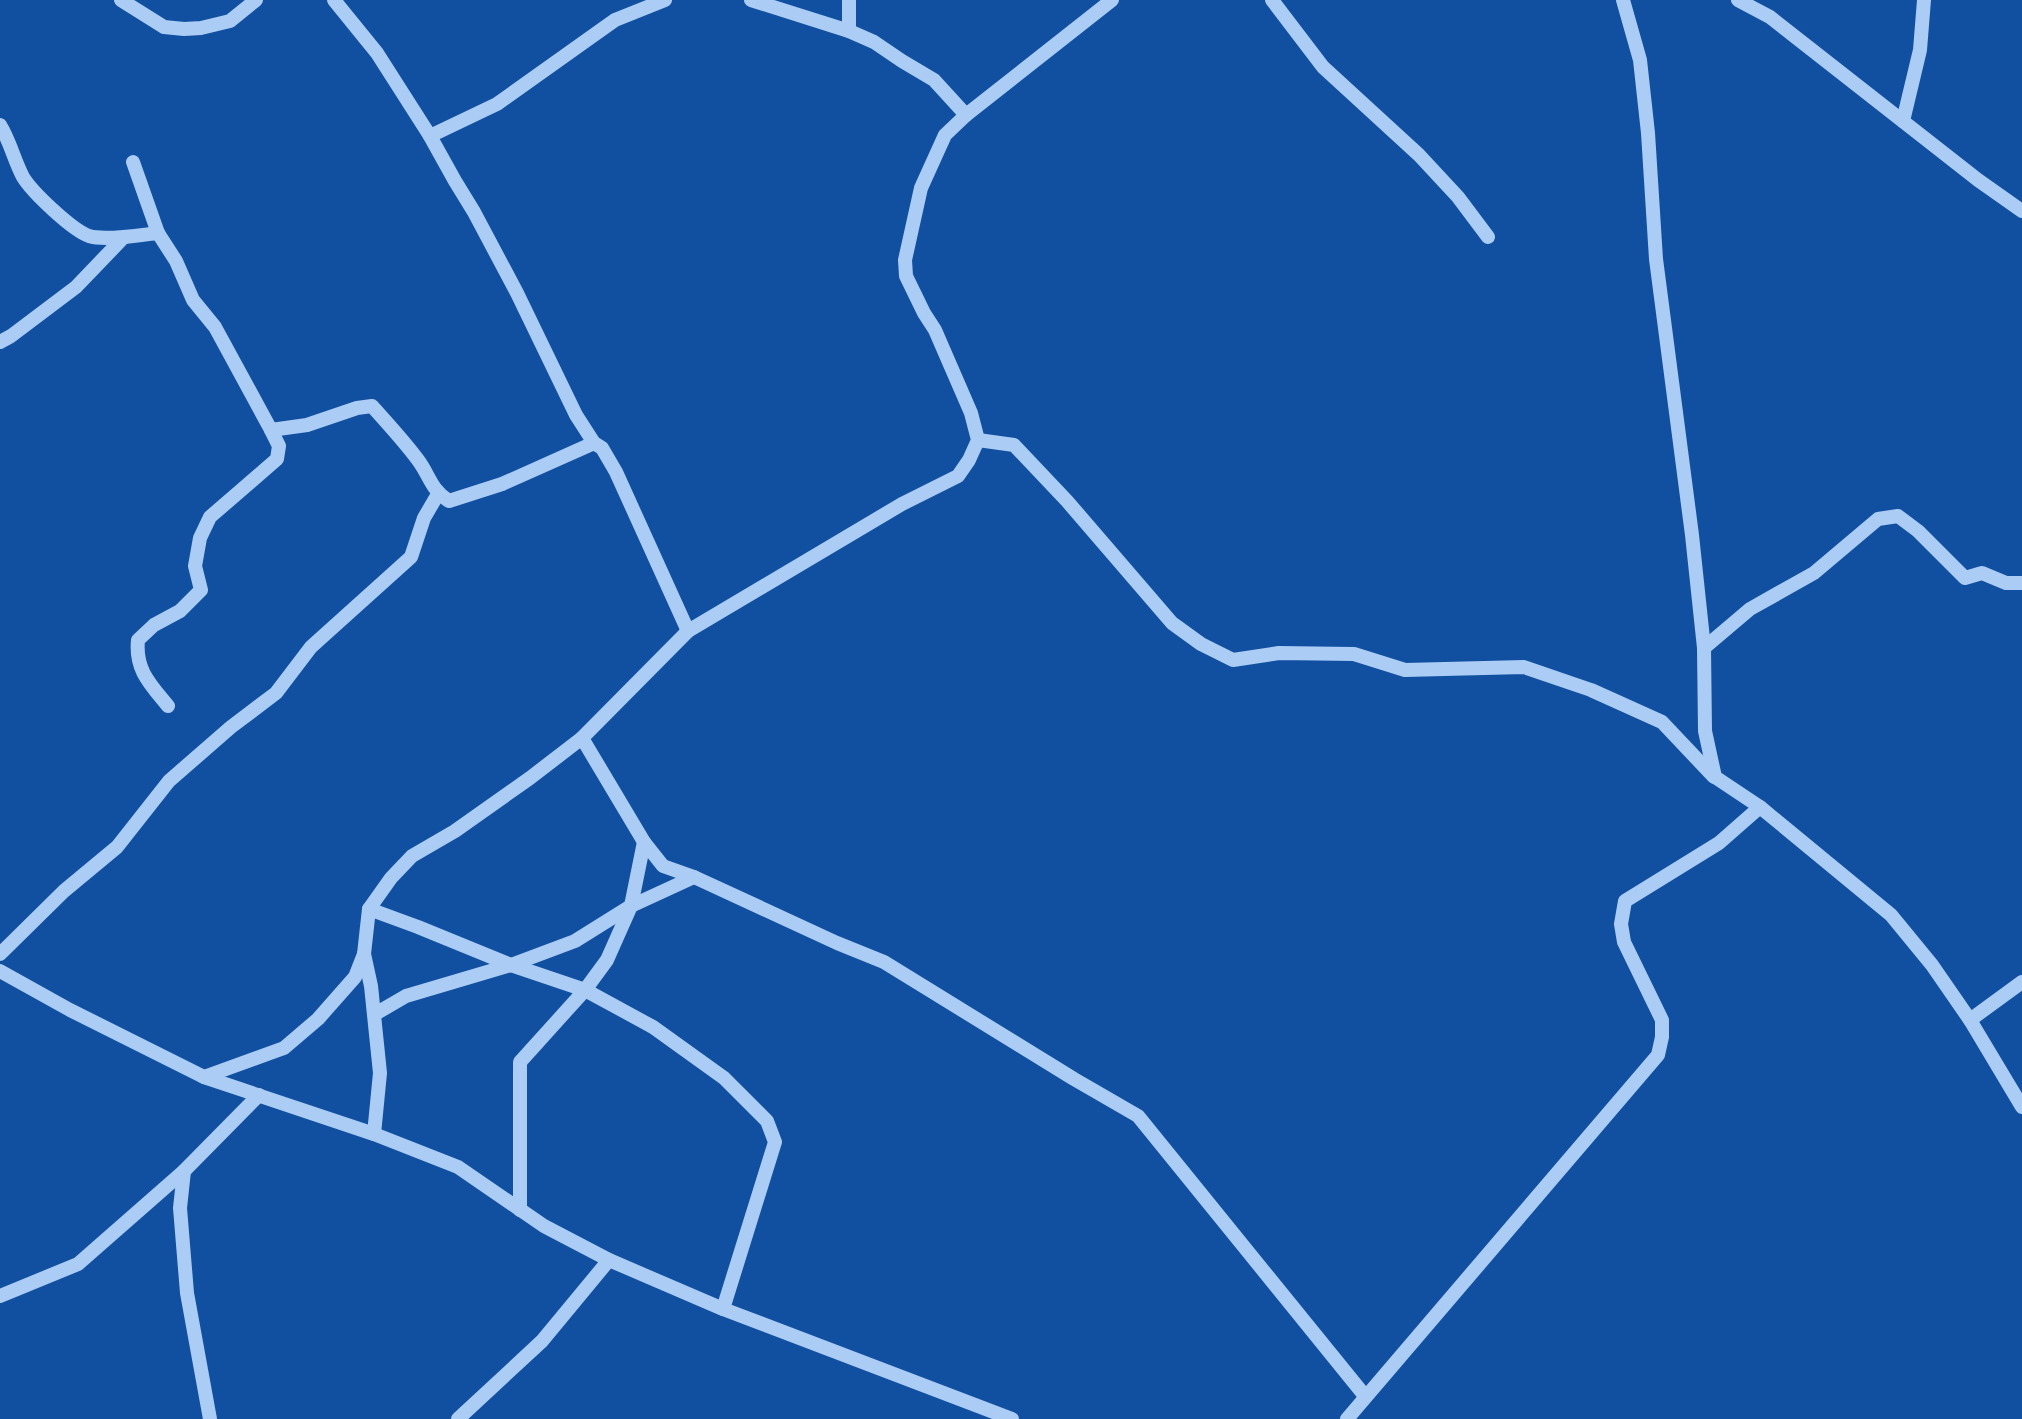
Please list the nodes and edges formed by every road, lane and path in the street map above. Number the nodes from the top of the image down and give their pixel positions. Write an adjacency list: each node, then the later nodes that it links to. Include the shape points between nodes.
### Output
1 (121, 0): 2 (street, via 164,27 184,29 230,21)
2 (256, 0)
3 (334, 0): 16 (street, via 377,53)
4 (665, 0): 16 (street, via 615,20 497,104)
5 (751, 0): 12 (street)
6 (849, 0): 12 (street)
7 (1112, 0): 13 (street)
8 (1272, 0): 20 (street, via 1323,67 1419,155)
9 (1623, 0): 29 (street, via 1640,60 1656,259)
10 (1738, 0): 14 (street, via 1770,17)
11 (1924, 0): 14 (street, via 1920,50)
12 (849, 31): 13 (street, via 934,80)
13 (966, 115): 24 (street, via 945,135 921,188 905,260 906,276 935,330)
14 (1903, 121): 18 (street)
15 (0, 125): 21 (street, via 26,181 65,221 89,236)
16 (430, 136): 25 (street)
17 (133, 162): 19 (street)
18 (2022, 211)
19 (158, 233): 21 (street); 23 (street)
20 (1488, 237)
21 (123, 238): 22 (street, via 76,287)
22 (0, 342)
23 (271, 430): 26 (street, via 372,406 403,440); 30 (street, via 279,446 277,459 210,517 200,538 195,566 201,590 138,640 136,656 145,678)
24 (978, 440): 28 (street, via 958,476); 32 (street, via 1014,445 1172,623 1233,660 1279,653 1354,654 1405,670 1524,667 1662,722)
25 (594, 443): 26 (street, via 488,490 449,501); 28 (street, via 616,472)
26 (438, 494): 38 (street, via 411,557 311,647 276,693 169,781 117,847)
27 (2022, 583): 29 (street, via 1982,573 1965,578 1898,516 1878,519 1814,573 1750,609)
28 (688, 631): 31 (street)
29 (1704, 648): 32 (street, via 1705,731)
30 (168, 706)
31 (582, 738): 34 (street); 37 (street, via 412,856)
32 (1715, 777): 33 (street)
33 (1760, 807): 45 (street, via 1891,915); 55 (street, via 1719,843 1625,901 1624,942 1662,1020 1658,1055)
34 (644, 842): 35 (street, via 663,866); 36 (street)
35 (694, 877): 36 (street); 55 (street, via 884,962 1138,1116)
36 (631, 906): 40 (street, via 575,941); 43 (street, via 607,960)
37 (369, 909): 39 (street); 40 (street)
38 (0, 954)
39 (364, 954): 44 (street); 46 (street, via 355,977 284,1048)
40 (511, 965): 43 (street); 44 (street, via 406,996)
41 (0, 971): 46 (street)
42 (2022, 982): 45 (street)
43 (585, 990): 51 (street, via 520,1062); 54 (street, via 653,1027 724,1078 767,1121 775,1142)
44 (375, 1014): 49 (street, via 380,1073)
45 (1970, 1020): 48 (street)
46 (204, 1077): 47 (street)
47 (259, 1095): 49 (street); 50 (street)
48 (2022, 1107)
49 (374, 1134): 51 (street, via 458,1167)
50 (184, 1171): 53 (street, via 78,1264); 56 (street, via 180,1208 187,1293)
51 (520, 1210): 52 (street)
52 (609, 1260): 54 (street); 57 (street, via 542,1341)
53 (0, 1296)
54 (723, 1309): 58 (street)
55 (1365, 1396): 59 (street)
56 (210, 1419)
57 (458, 1419)
58 (1012, 1419)
59 (1347, 1419)

